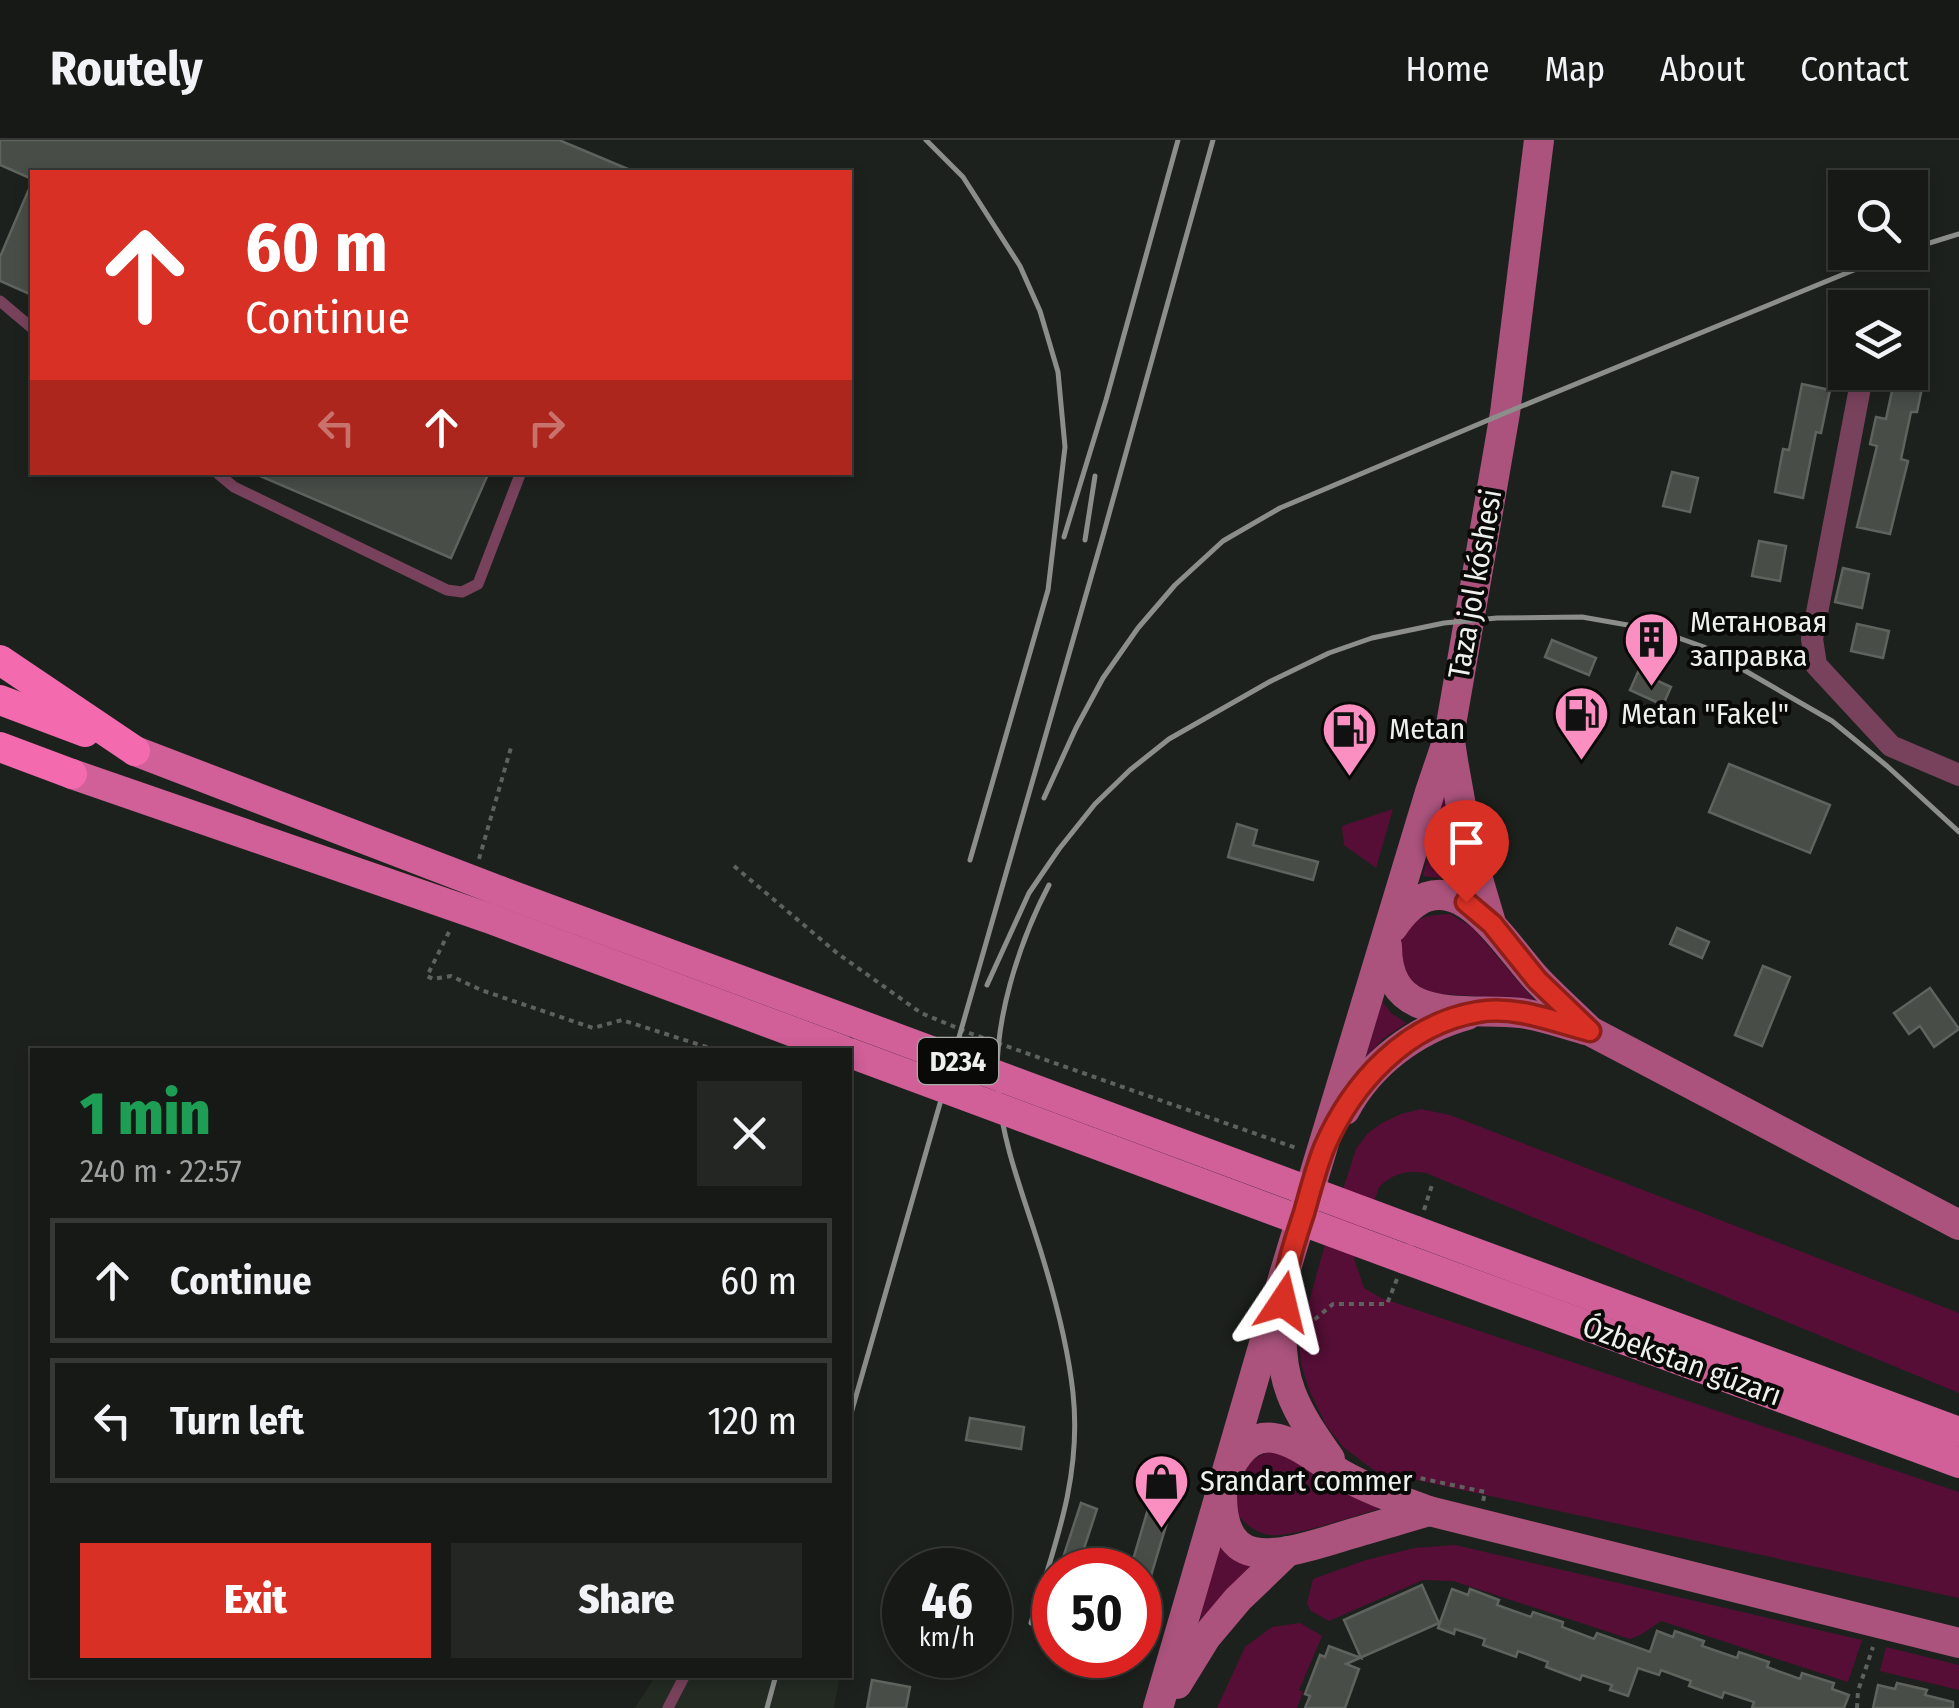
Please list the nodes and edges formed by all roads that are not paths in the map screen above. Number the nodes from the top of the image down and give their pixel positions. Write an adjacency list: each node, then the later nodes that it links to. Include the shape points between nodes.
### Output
1 (1539, 140): 9 (main road, Taza jol kóshesi, via 1504,413)
2 (0, 301): 3 (lane)
3 (30, 326)
4 (1860, 390): 14 (street, via 1812,639 1816,665 1892,746)
5 (220, 475): 6 (lane, via 462,592 478,584)
6 (521, 475)
7 (0, 660): 11 (highway)
8 (0, 700): 11 (highway)
9 (1450, 736): 16 (main road, via 1459,806); 17 (main road, Taza jol kóshesi)
10 (0, 746): 13 (highway)
11 (134, 750): 15 (main road, D234)
12 (0, 771): 13 (highway)
13 (72, 774): 15 (main road, D234)
14 (1959, 776)
15 (494, 905): 20 (main road, D234); 24 (main road, D234, bridge)
16 (1492, 924): 17 (main road, via 1466,902 1446,895 1420,898); 19 (main road)
17 (1388, 937): 18 (main road, via 1390,972 1411,1000 1432,1009); 22 (main road, Taza jol kóshesi)
18 (1481, 1011): 19 (main road); 22 (main road, via 1442,1022 1380,1062)
19 (1590, 1031): 23 (main road)
20 (837, 1048)
21 (852, 1054): 24 (main road, D234, bridge)
22 (1312, 1148): 25 (main road, Taza jol kóshesi)
23 (1959, 1226)
24 (1411, 1245): 26 (main road, Ózbekstan gúzarı / D234); 27 (main road, Ózbekstan gúzarı / D234)
25 (1284, 1275): 28 (main road, via 1288,1390); 29 (main road, Taza jol kóshesi)
26 (1959, 1432)
27 (1959, 1463)
28 (1340, 1473): 29 (main road, via 1275,1438 1244,1448); 30 (main road)
29 (1223, 1483): 31 (main road, via 1222,1517 1238,1545 1252,1552); 35 (main road, Taza jol kóshesi)
30 (1429, 1511): 31 (main road); 32 (main road)
31 (1288, 1551): 35 (main road, via 1206,1636)
32 (1959, 1643)
33 (683, 1678): 34 (lane)
34 (668, 1708)
35 (1160, 1708)

